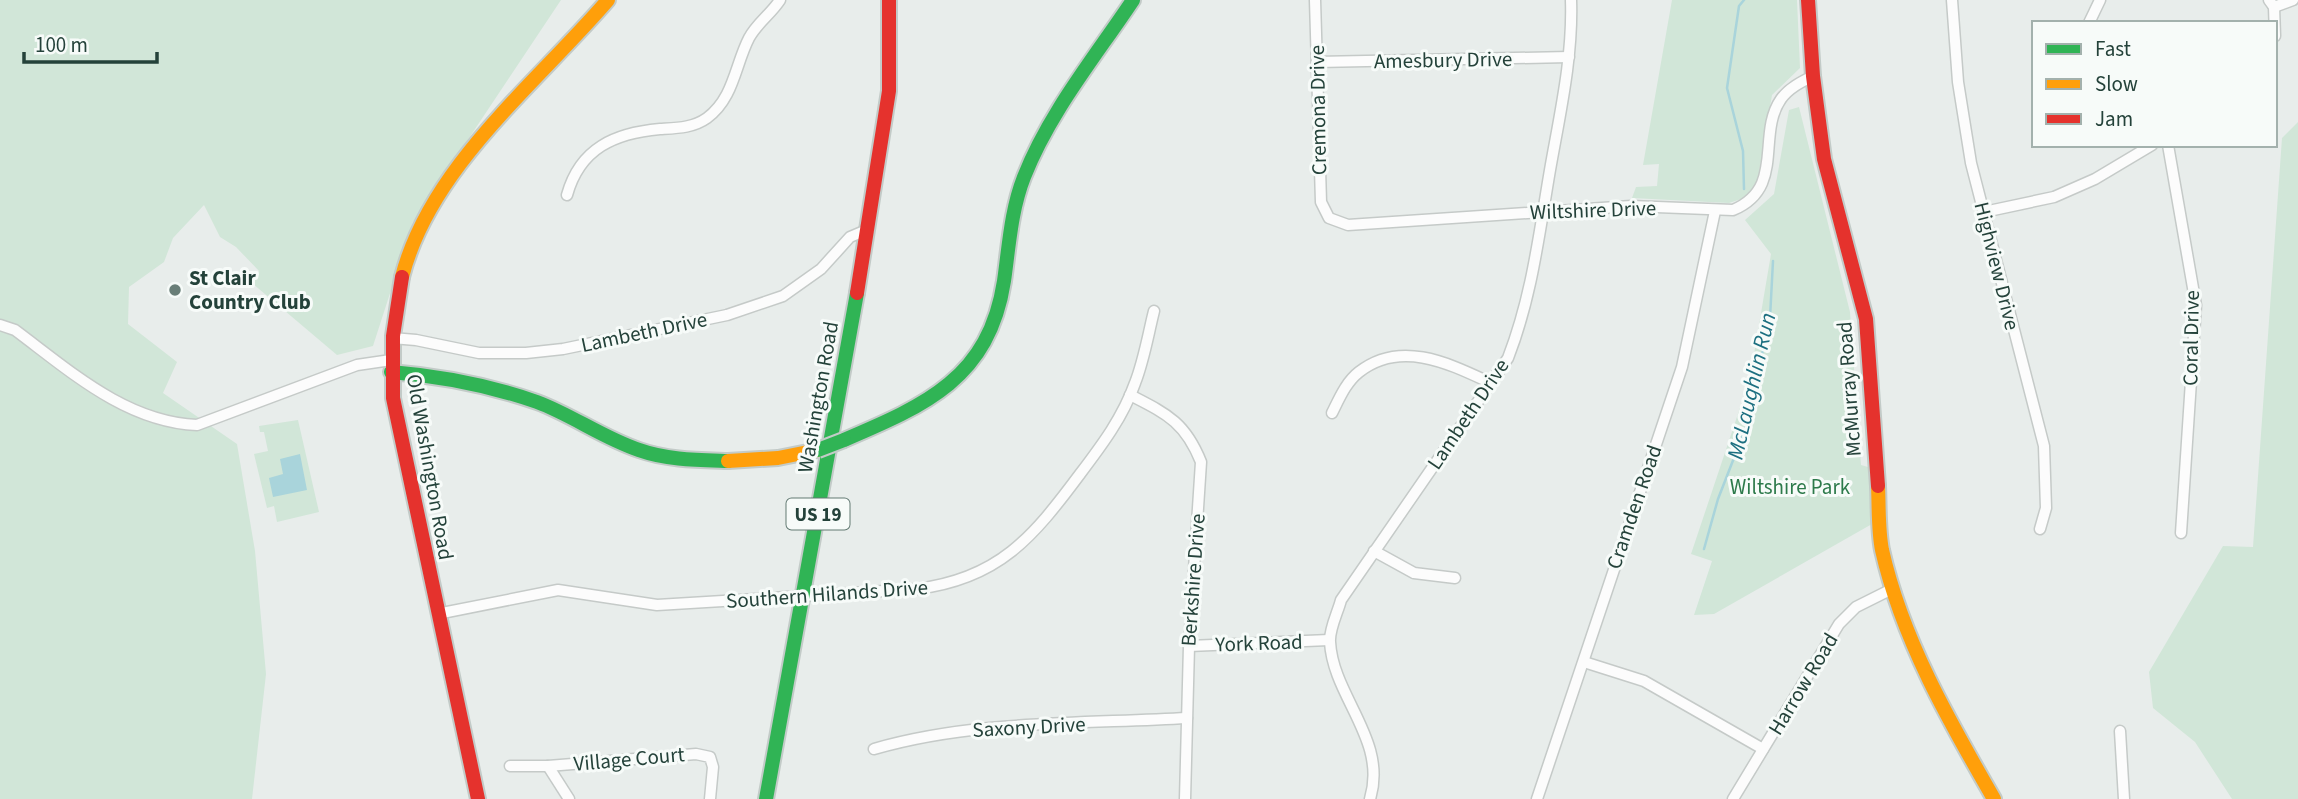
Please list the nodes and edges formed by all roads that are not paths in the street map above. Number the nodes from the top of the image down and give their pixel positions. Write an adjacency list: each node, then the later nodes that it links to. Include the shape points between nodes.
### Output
1 (608, 0): 26 (street, Old Washington Road, via 442,187 415,235 400,285)
2 (780, 0): 18 (street, via 750,37 729,91 708,117 695,125 629,133 606,141 578,167)
3 (889, 0): 23 (street, Washington Road / US 19, via 887,104)
4 (1133, 0): 27 (street, bridge, via 1032,159 1011,224 999,310 980,354 937,397 818,450 757,460 655,454 619,442 550,406)
5 (1315, 0): 14 (street, Cremona Drive)
6 (1571, 0): 13 (street, Lambeth Drive)
7 (1808, 0): 15 (street, McMurray Road)
8 (1952, 0): 21 (street, Highview Drive, via 1962,109)
9 (2100, 0): 12 (street)
10 (2293, 0): 11 (street)
11 (2271, 4)
12 (2090, 21)
13 (1569, 57): 14 (street, Amesbury Drive); 19 (street, Lambeth Drive)
14 (1317, 62): 22 (street, Cremona Drive, via 1321,202)
15 (1813, 76): 20 (street, Wiltshire Drive, via 1780,100 1760,191 1733,210); 35 (street, McMurray Road, via 1824,159 1866,318 1879,526)
16 (2149, 147): 21 (street, via 2054,197)
17 (2168, 147): 32 (street, Coral Drive, via 2196,305)
18 (566, 195)
19 (1543, 211): 20 (street, Wiltshire Drive, via 1631,205); 22 (street, Wiltshire Drive, via 1348,225); 28 (street, Lambeth Drive, via 1523,319 1508,358)
20 (1715, 211): 40 (street, Cramden Road, via 1682,367)
21 (1984, 212): 31 (street, Highview Drive, via 2044,446 2046,508)
22 (1329, 218)
23 (869, 229): 26 (street, Lambeth Drive, via 850,237 821,269 783,296 727,315 526,353 479,353); 36 (street, Washington Road / US 19)
24 (1154, 311): 29 (street, Southern Hilands Drive)
25 (0, 325): 27 (street, via 15,330 104,395 146,417 178,424 197,425 372,361)
26 (392, 338): 27 (street, Old Washington Road)
27 (391, 366): 37 (street, Old Washington Road, via 393,398)
28 (1491, 383): 30 (street, via 1439,359 1411,355 1359,372); 33 (street, Lambeth Drive)
29 (1130, 396): 36 (street, Southern Hilands Drive, via 1107,438 1041,525 992,566 930,587); 39 (street, Berkshire Drive, via 1182,427 1200,462)
30 (1332, 413)
31 (2040, 529)
32 (2181, 533)
33 (1374, 551): 34 (street, via 1414,573); 38 (street, Lambeth Drive, via 1341,600)
34 (1455, 578)
35 (1892, 589): 44 (street, Harrow Road, via 1856,607 1839,624); 55 (street, McMurray Road, via 1950,722)
36 (803, 597): 37 (street, Southern Hilands Drive, via 657,605 558,590); 50 (street, Washington Road / US 19)
37 (437, 614): 47 (street, Old Washington Road)
38 (1329, 640): 39 (street, York Road); 52 (street, via 1338,673 1365,729 1371,759)
39 (1189, 646): 41 (street, Berkshire Drive)
40 (1584, 662): 44 (street, via 1644,681); 53 (street, Cramden Road)
41 (1186, 718): 43 (street, Saxony Drive, via 965,730 922,735); 51 (street, Berkshire Drive)
42 (2120, 731): 56 (street)
43 (874, 749)
44 (1763, 749): 54 (street, Harrow Road)
45 (510, 766): 46 (street, Village Court)
46 (548, 766): 48 (street, Village Court); 49 (street, Village Court, via 696,754 710,757)
47 (478, 799)
48 (569, 799)
49 (710, 799)
50 (766, 799)
51 (1185, 799)
52 (1370, 799)
53 (1537, 799)
54 (1732, 799)
55 (1994, 799)
56 (2124, 799)

